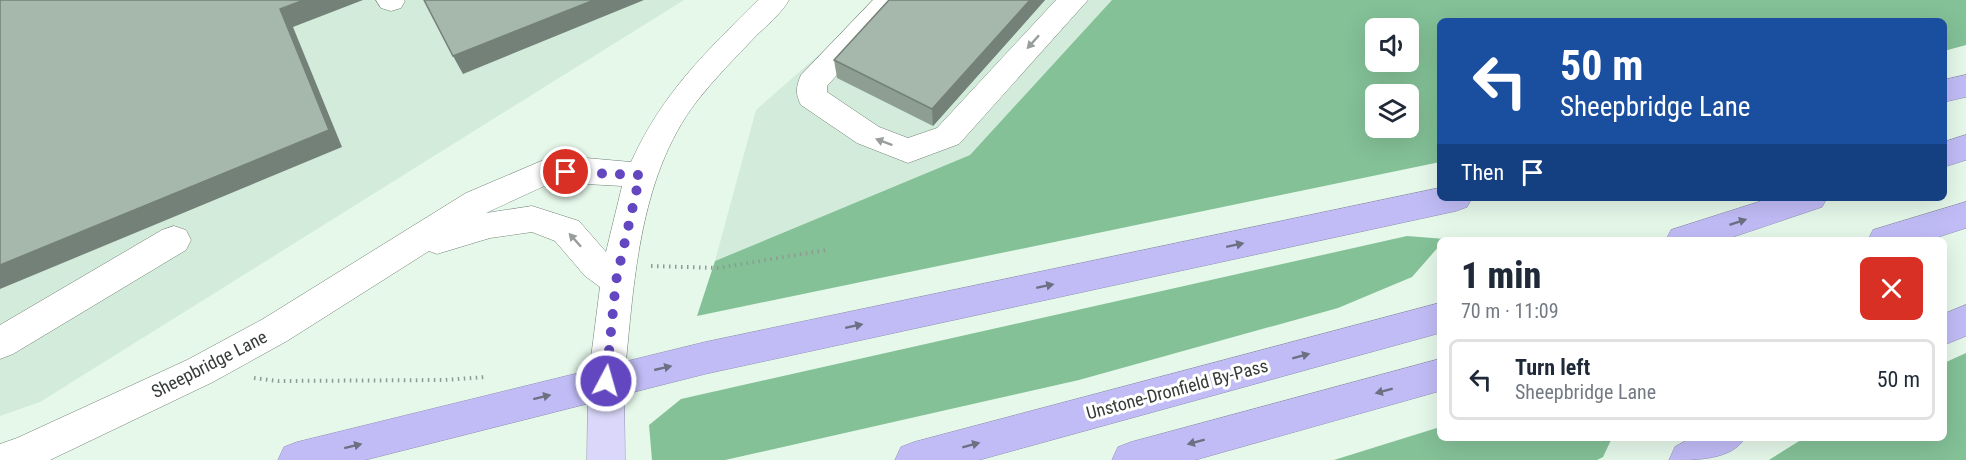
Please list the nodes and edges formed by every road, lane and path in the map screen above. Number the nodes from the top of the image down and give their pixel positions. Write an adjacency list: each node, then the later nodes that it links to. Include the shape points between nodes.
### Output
1 (775, 0): 8 (street, via 697,80 662,130)
2 (890, 0): 3 (street, one-way to 2, via 948,136 908,151 868,135 812,97 812,82)
3 (1074, 0)
4 (1966, 86): 5 (highway)
5 (1947, 90)
6 (1966, 147): 7 (highway)
7 (1947, 153)
8 (640, 175): 15 (street, Sheepbridge Lane, via 546,172 477,202); 17 (street)
9 (1441, 201): 25 (highway, one-way to 9)
10 (1802, 201): 12 (highway, one-way to 10)
11 (1966, 215): 13 (highway)
12 (1692, 237)
13 (1895, 237)
14 (174, 240): 21 (street)
15 (404, 250): 17 (street, Sheepbridge Lane, one-way to 15, via 597,266 567,231 532,219 490,225); 22 (street, Sheepbridge Lane)
16 (826, 250): 17 (path, via 719,268)
17 (618, 273): 25 (street)
18 (1437, 319): 30 (highway, Unstone-Dronfield By-Pass, one-way to 18)
19 (1966, 320): 20 (highway)
20 (1947, 329)
21 (0, 343)
22 (200, 371): 23 (path, via 278,381); 27 (street, Sheepbridge Lane)
23 (491, 376)
24 (1437, 376): 31 (highway, one-way to 31)
25 (606, 381): 28 (highway, one-way to 25); 29 (main road)
26 (1721, 441): 32 (highway)
27 (4, 460)
28 (297, 460)
29 (606, 460)
30 (914, 460)
31 (1131, 460)
32 (1688, 460)

